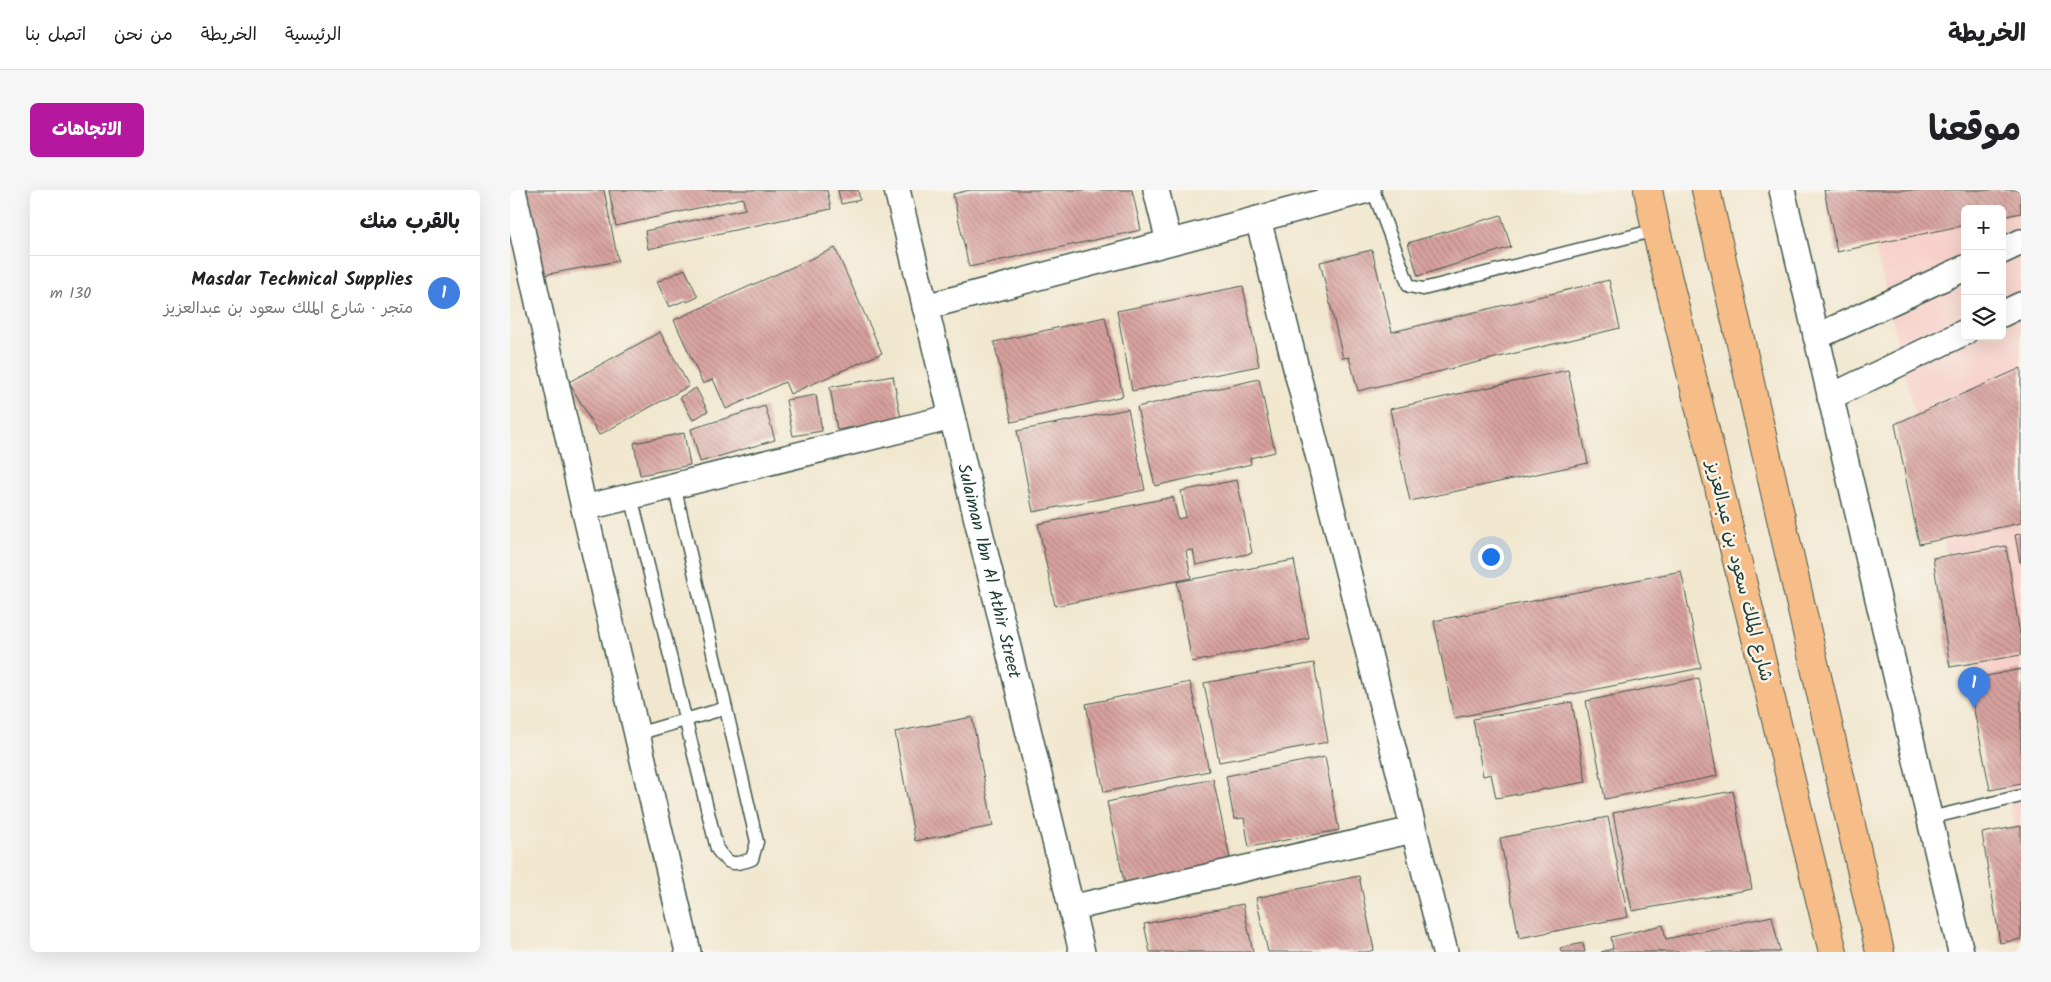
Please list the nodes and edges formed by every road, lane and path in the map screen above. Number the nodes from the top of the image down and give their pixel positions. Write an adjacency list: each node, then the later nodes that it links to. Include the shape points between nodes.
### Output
1 (513, 190): 24 (street)
2 (897, 190): 16 (street, Sulaiman Ibn Al Athir Street)
3 (1156, 190): 11 (street)
4 (1368, 190): 9 (street)
5 (1373, 190): 10 (lane, via 1409,286 1423,289)
6 (1648, 190): 10 (main road, شارع الملك سعود بن عبدالعزيز)
7 (1706, 190): 36 (main road)
8 (1782, 190): 19 (street)
9 (1258, 219): 11 (street); 30 (street)
10 (1656, 230): 35 (main road, شارع الملك سعود بن عبدالعزيز)
11 (1169, 242): 16 (street)
12 (2021, 242): 13 (street)
13 (2004, 250)
14 (1961, 270): 19 (street)
15 (2021, 305): 17 (street)
16 (925, 307): 21 (street, Sulaiman Ibn Al Athir Street)
17 (2006, 312)
18 (1961, 334): 20 (street)
19 (1816, 337): 20 (street)
20 (1830, 397): 29 (street)
21 (952, 417): 22 (street); 31 (street, Sulaiman Ibn Al Athir Street)
22 (674, 485): 23 (street); 25 (lane)
23 (631, 496): 24 (street); 26 (lane)
24 (584, 508): 27 (street)
25 (726, 708): 26 (lane); 26 (lane, via 757,842 752,859 743,862 725,860 717,849)
26 (686, 720): 27 (lane)
27 (637, 734): 32 (street)
28 (2021, 796): 29 (lane)
29 (1930, 818): 37 (street)
30 (1413, 830): 31 (street); 34 (street)
31 (1071, 908): 33 (street, Sulaiman Ibn Al Athir Street)
32 (688, 952)
33 (1082, 952)
34 (1445, 952)
35 (1833, 952)
36 (1880, 952)
37 (1961, 952)

